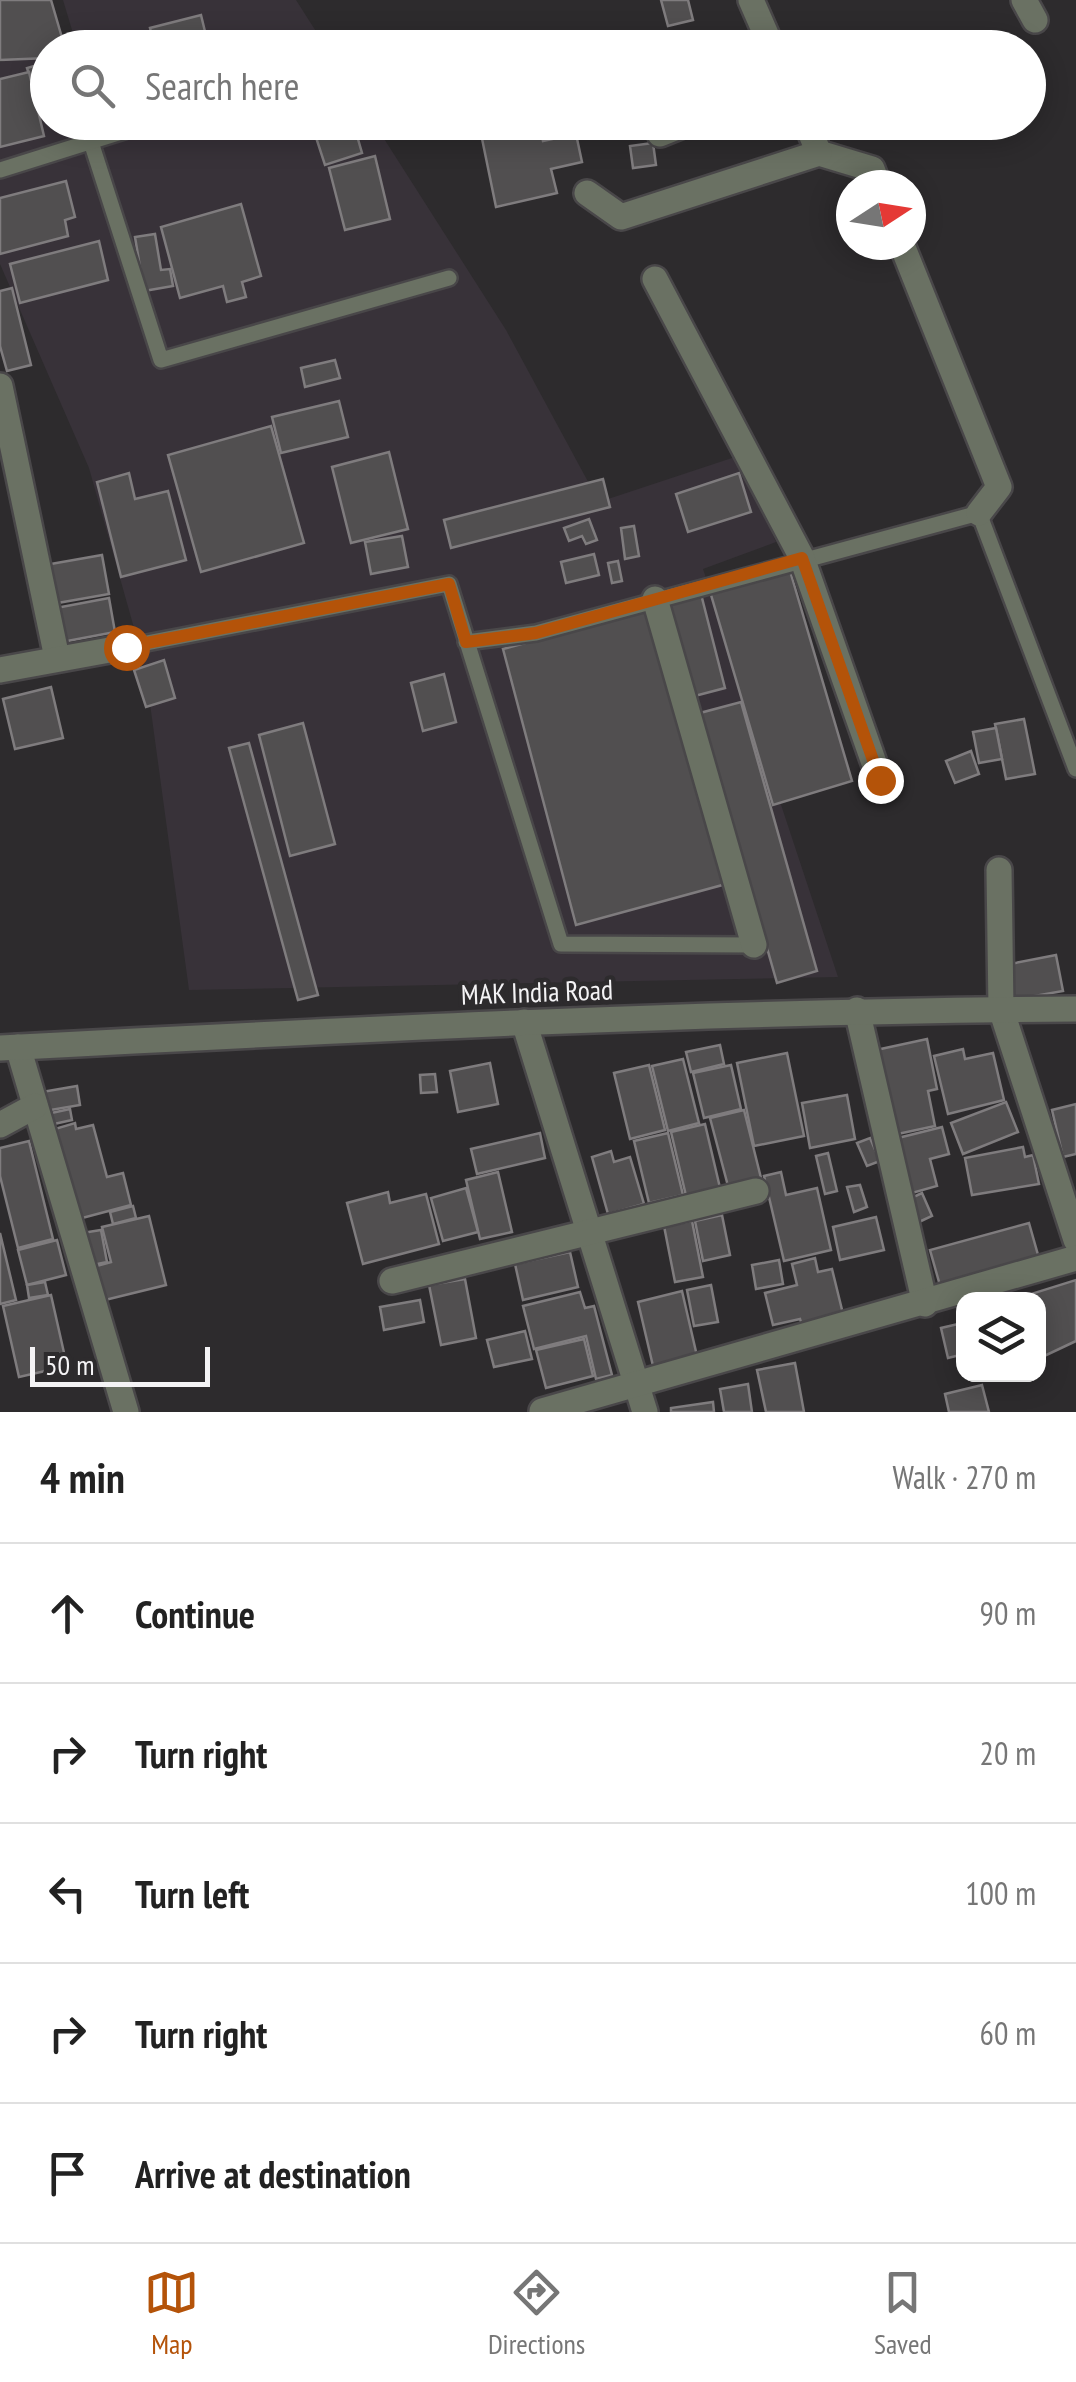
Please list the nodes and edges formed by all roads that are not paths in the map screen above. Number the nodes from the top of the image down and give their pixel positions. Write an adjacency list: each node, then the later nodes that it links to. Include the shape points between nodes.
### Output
1 (751, 0): 2 (street)
2 (764, 30)
3 (97, 140): 5 (lane)
4 (814, 140): 6 (street)
5 (91, 142): 7 (lane); 11 (lane, via 161,360)
6 (820, 153): 8 (street); 9 (street, via 621,217)
7 (0, 170)
8 (872, 170)
9 (587, 193)
10 (908, 260): 14 (street, via 999,487)
11 (449, 278)
12 (655, 280): 15 (street)
13 (0, 386): 19 (street)
14 (979, 513): 15 (lane); 21 (lane)
15 (802, 558): 16 (lane); 22 (street)
16 (656, 600): 17 (lane, via 536,633); 24 (street)
17 (466, 642): 18 (lane, via 449,584); 24 (lane, via 562,944)
18 (126, 647): 19 (street)
19 (57, 658): 20 (street)
20 (0, 670)
21 (1076, 769)
22 (880, 780)
23 (999, 870): 25 (street)
24 (754, 945)
25 (1001, 1009): 26 (street, MAK India Road); 27 (street, MAK India Road); 34 (street)
26 (1076, 1009)
27 (857, 1010): 28 (street, MAK India Road); 37 (street)
28 (524, 1022): 29 (street, MAK India Road); 33 (street)
29 (9, 1047): 30 (street)
30 (36, 1106): 31 (street); 39 (street)
31 (0, 1125)
32 (756, 1191): 33 (street)
33 (589, 1232): 36 (street); 38 (street)
34 (1076, 1240)
35 (1076, 1258): 37 (street)
36 (392, 1281)
37 (925, 1304): 38 (street)
38 (636, 1384): 40 (street); 41 (street)
39 (126, 1412)
40 (542, 1412)
41 (644, 1412)

